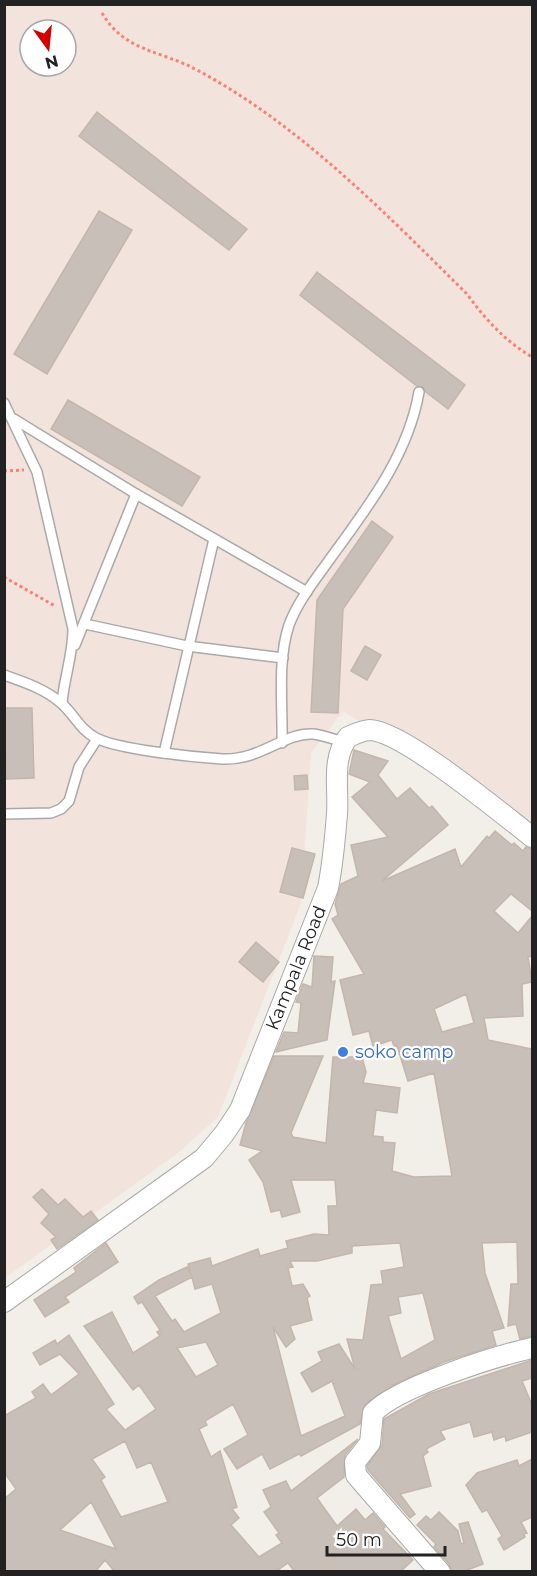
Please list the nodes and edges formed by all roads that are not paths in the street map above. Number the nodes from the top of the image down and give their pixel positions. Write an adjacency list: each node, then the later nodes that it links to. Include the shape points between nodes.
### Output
1 (419, 392): 6 (lane, via 403,447 359,519)
2 (4, 403): 3 (lane)
3 (14, 419): 4 (lane); 9 (lane, via 35,469 70,614)
4 (136, 494): 5 (lane); 7 (lane)
5 (214, 539): 6 (lane); 8 (lane)
6 (307, 592): 10 (lane, via 290,625)
7 (85, 624): 8 (lane); 9 (lane)
8 (188, 646): 10 (lane); 16 (lane)
9 (73, 648): 12 (lane, via 64,678)
10 (283, 658): 15 (lane)
11 (4, 675): 12 (lane, via 33,685)
12 (62, 704): 13 (lane, via 80,727)
13 (97, 739): 16 (lane); 17 (lane, via 79,767 69,801 61,809 51,813)
14 (344, 742): 15 (lane, via 313,734); 18 (street, via 370,730 392,735); 19 (street, Kampala Road, via 336,768 334,862 327,888 240,1110 204,1158)
15 (282, 743): 16 (lane, via 243,759)
16 (164, 753)
17 (4, 814)
18 (532, 837)
19 (4, 1302)
20 (532, 1348): 21 (street, via 482,1361 394,1398 373,1413 370,1443 355,1462 356,1475)
21 (440, 1572)

